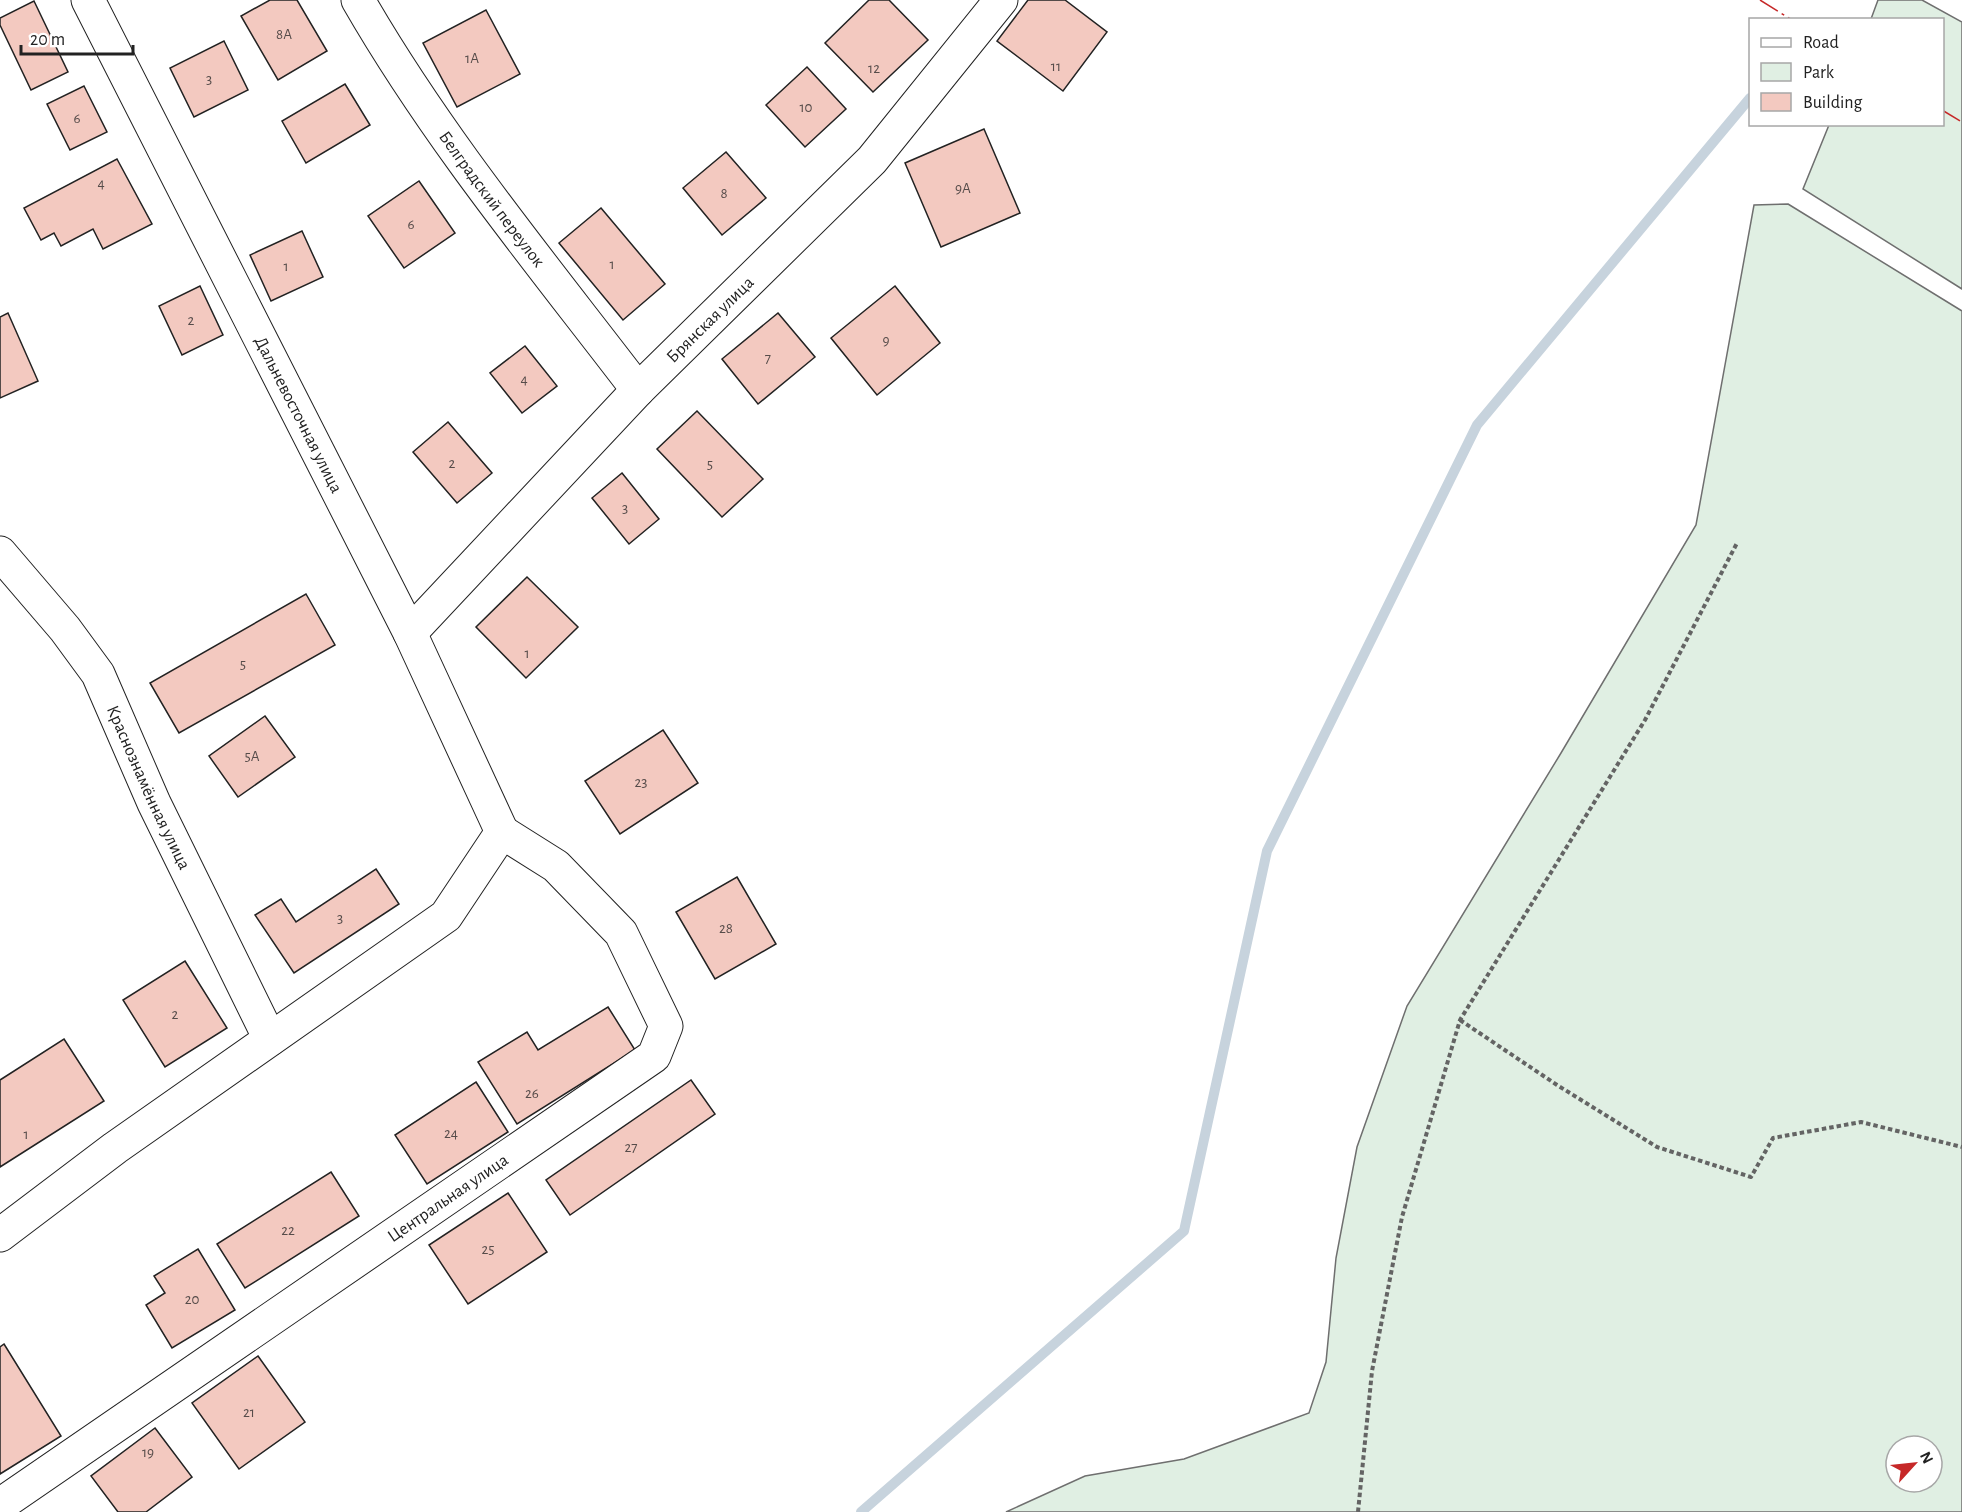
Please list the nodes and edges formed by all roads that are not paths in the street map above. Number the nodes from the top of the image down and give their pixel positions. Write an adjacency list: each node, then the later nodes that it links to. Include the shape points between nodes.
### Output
1 (88, 0): 6 (street, Дальневосточная улица)
2 (358, 0): 4 (street, Белградский переулок, via 455,149)
3 (1002, 0): 4 (street, Брянская улица, via 872,160)
4 (638, 390): 6 (street, Брянская улица)
5 (0, 553): 8 (street, Краснознамённая улица, via 98,674 154,803)
6 (410, 633): 7 (street, Дальневосточная улица)
7 (502, 832): 8 (street, via 446,916); 10 (street, Центральная улица, via 556,866 621,933 666,1026 654,1056)
8 (270, 1039): 9 (street)
9 (0, 1235)
10 (0, 1505)

